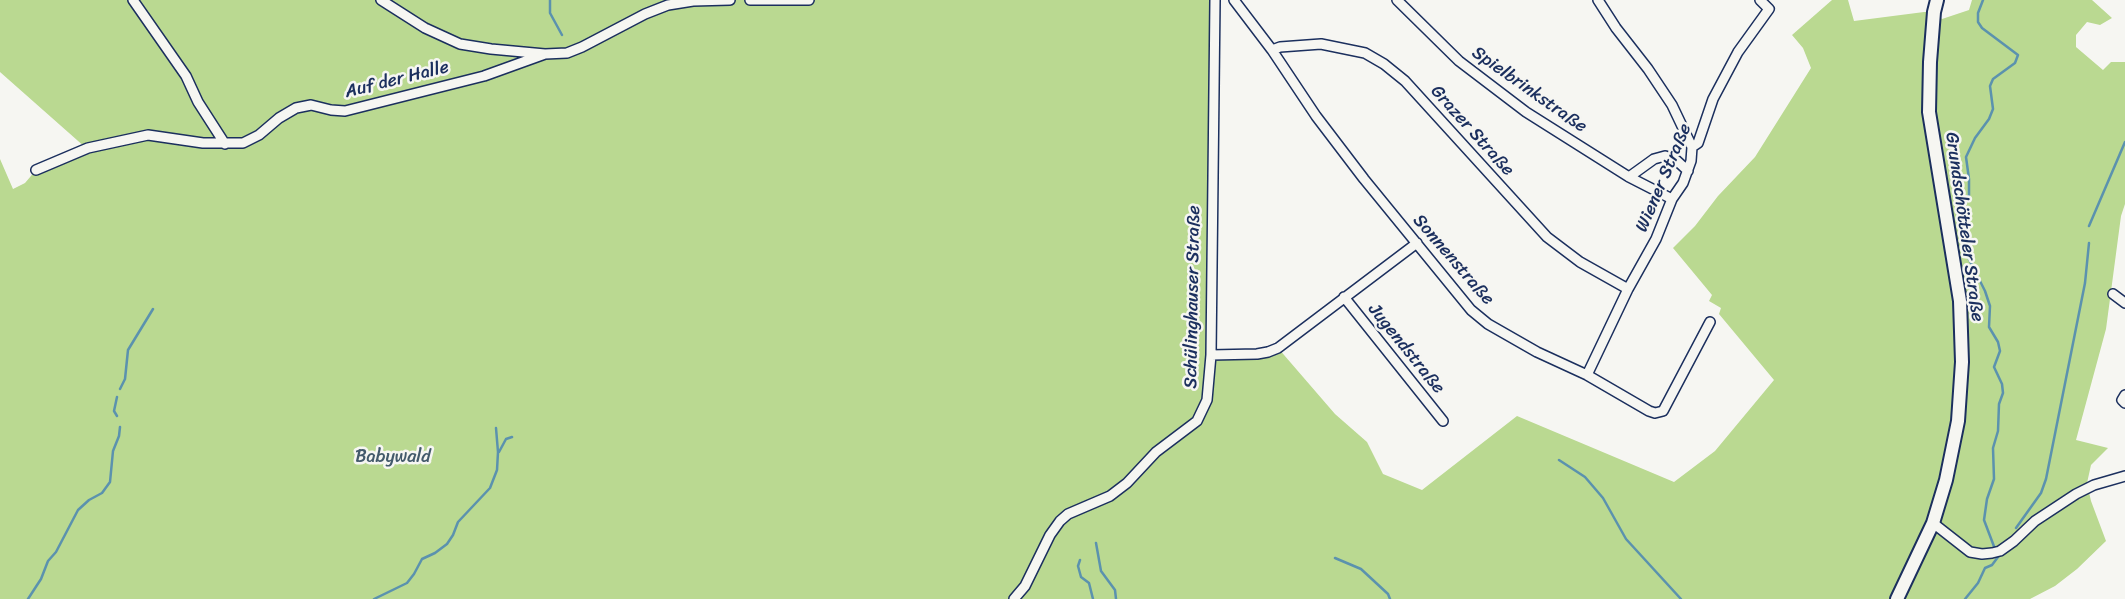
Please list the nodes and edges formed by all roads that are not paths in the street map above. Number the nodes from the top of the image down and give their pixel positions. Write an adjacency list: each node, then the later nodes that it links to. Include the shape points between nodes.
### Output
1 (133, 0): 14 (street, via 186,76 198,102)
2 (381, 0): 13 (street, Auf der Halle, via 425,28 460,44)
3 (730, 0): 13 (street, Auf der Halle, via 668,5 582,47)
4 (750, 0): 5 (street)
5 (810, 0)
6 (1215, 0): 26 (street, Schülinghauser Straße)
7 (1234, 0): 12 (street, Sonnenstraße)
8 (1397, 0): 18 (street, Spielbrinkstraße, via 1459,61 1526,112)
9 (1598, 0): 15 (street, via 1672,105)
10 (1760, 0): 15 (street, Wiener Straße, via 1769,9 1738,52 1713,99 1698,143)
11 (1938, 0): 32 (main road, Grundschötteler Straße, via 1934,12 1929,112 1960,302 1962,362 1958,421)
12 (1272, 50): 20 (street, Sonnenstraße, via 1316,116); 21 (street, Grazer Straße, via 1321,44 1365,53 1384,64 1405,81 1547,237 1580,262)
13 (545, 54): 14 (street, Auf der Halle, via 484,76 345,111 312,105 296,108 260,135 243,143)
14 (225, 144): 16 (street, Auf der Halle, via 148,135 88,148)
15 (1692, 148): 17 (street, Wiener Straße)
16 (36, 170)
17 (1688, 171): 18 (street, via 1676,160 1665,156 1654,159); 19 (street, Wiener Straße)
18 (1629, 177): 19 (street, Spielbrinkstraße)
19 (1672, 200): 21 (street, Wiener Straße, via 1656,239)
20 (1417, 243): 23 (street, Jugendstraße); 27 (street, Sonnenstraße, via 1471,310 1488,324)
21 (1628, 289): 27 (street, Wiener Straße)
22 (2113, 294): 24 (street)
23 (1344, 297): 26 (street, Jugendstraße, via 1268,352); 30 (street, Jugendstraße)
24 (2125, 303)
25 (1710, 322): 27 (street, Sonnenstraße, via 1660,413 1649,412)
26 (1211, 355): 33 (street, Schülinghauser Straße, via 1207,400 1197,421 1156,452 1110,496 1068,514 1060,521 1025,586)
27 (1587, 375)
28 (2125, 395): 29 (street, via 2122,400)
29 (2125, 403)
30 (1443, 422)
31 (2125, 476): 32 (street, via 2076,494 2034,521 2014,541 1996,552 1970,552)
32 (1933, 523): 34 (main road, Grundschötteler Straße)
33 (1014, 599)
34 (1897, 599)

